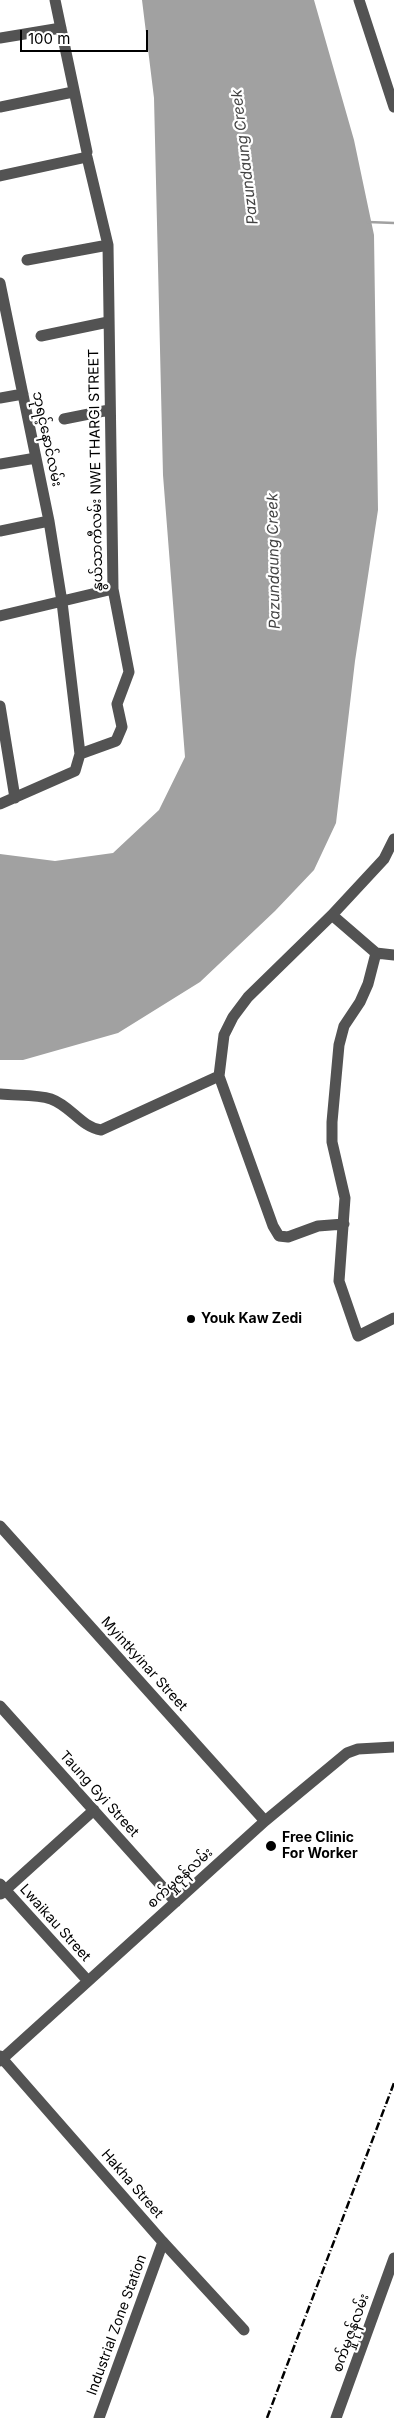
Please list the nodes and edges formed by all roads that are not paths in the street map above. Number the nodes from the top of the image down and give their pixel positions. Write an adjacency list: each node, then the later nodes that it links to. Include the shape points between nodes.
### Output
1 (55, 0): 3 (street, နွယ်သာကီလမ်း NWE THARGI STREET)
2 (359, 0): 5 (street)
3 (61, 28): 4 (street); 6 (street, နွယ်သာကီလမ်း NWE THARGI STREET)
4 (0, 38)
5 (391, 89): 8 (street)
6 (73, 92): 7 (street); 9 (street, နွယ်သာကီလမ်း NWE THARGI STREET)
7 (0, 107)
8 (394, 107)
9 (87, 154): 10 (street); 11 (street, နွယ်သာကီလမ်း NWE THARGI STREET)
10 (0, 176)
11 (108, 244): 12 (street); 14 (street, နွယ်သာကီလမ်း NWE THARGI STREET)
12 (27, 260)
13 (0, 284): 16 (street, ဘုရင့်နောင်လမ်း)
14 (108, 322): 15 (street); 18 (street, နွယ်သာကီလမ်း NWE THARGI STREET)
15 (41, 336)
16 (23, 394): 17 (street); 20 (street, ဘုရင့်နောင်လမ်း)
17 (0, 398)
18 (110, 410): 19 (street); 24 (street, နွယ်သာကီလမ်း NWE THARGI STREET)
19 (64, 419)
20 (36, 458): 21 (street); 22 (street, ဘုရင့်နောင်လမ်း)
21 (0, 464)
22 (49, 521): 23 (street); 25 (street, ဘုရင့်နောင်လမ်း)
23 (0, 531)
24 (112, 589): 25 (street); 29 (street, နွယ်သာကီလမ်း NWE THARGI STREET, via 129,672 117,704 122,727 114,743)
25 (62, 602): 26 (street); 29 (street, ဘုရင့်နောင်လမ်း)
26 (0, 616)
27 (0, 706): 28 (street)
28 (2, 737): 30 (street)
29 (80, 754): 30 (street, via 75,771)
30 (15, 798): 31 (street)
31 (0, 804)
32 (394, 839): 33 (street, via 384,859)
33 (332, 914): 34 (street); 36 (street, via 233,1017 224,1035)
34 (376, 954): 35 (street); 38 (street, via 368,984 344,1026 339,1045 332,1142 345,1198)
35 (394, 955)
36 (219, 1076): 37 (street, via 101,1130 91,1128 50,1099); 38 (street, via 273,1226 280,1236 288,1237 318,1226)
37 (0, 1094)
38 (344, 1224): 39 (street, via 339,1281 358,1336)
39 (394, 1318)
40 (0, 1526): 44 (street, Myintkyinar Street)
41 (0, 1706): 43 (street, Taung Gyi Street)
42 (394, 1747): 44 (street, စက်မှုဇုန်လမ်း, via 358,1748 347,1754)
43 (94, 1810): 45 (street); 46 (street, Taung Gyi Street)
44 (265, 1821): 46 (street, စက်မှုဇုန်လမ်း)
45 (2, 1890): 47 (street, Lwaikau Street)
46 (176, 1902): 47 (street, စက်မှုဇုန်လမ်း)
47 (88, 1981): 48 (street, စက်မှုဇုန်လမ်း)
48 (1, 2059): 49 (street, Hakha Street)
49 (163, 2242): 51 (street, Hakha Street); 52 (street, Industrial Zone Station)
50 (394, 2258): 53 (street, စက်မှုဇုန်လမ်း)
51 (244, 2330)
52 (99, 2418)
53 (336, 2418)

